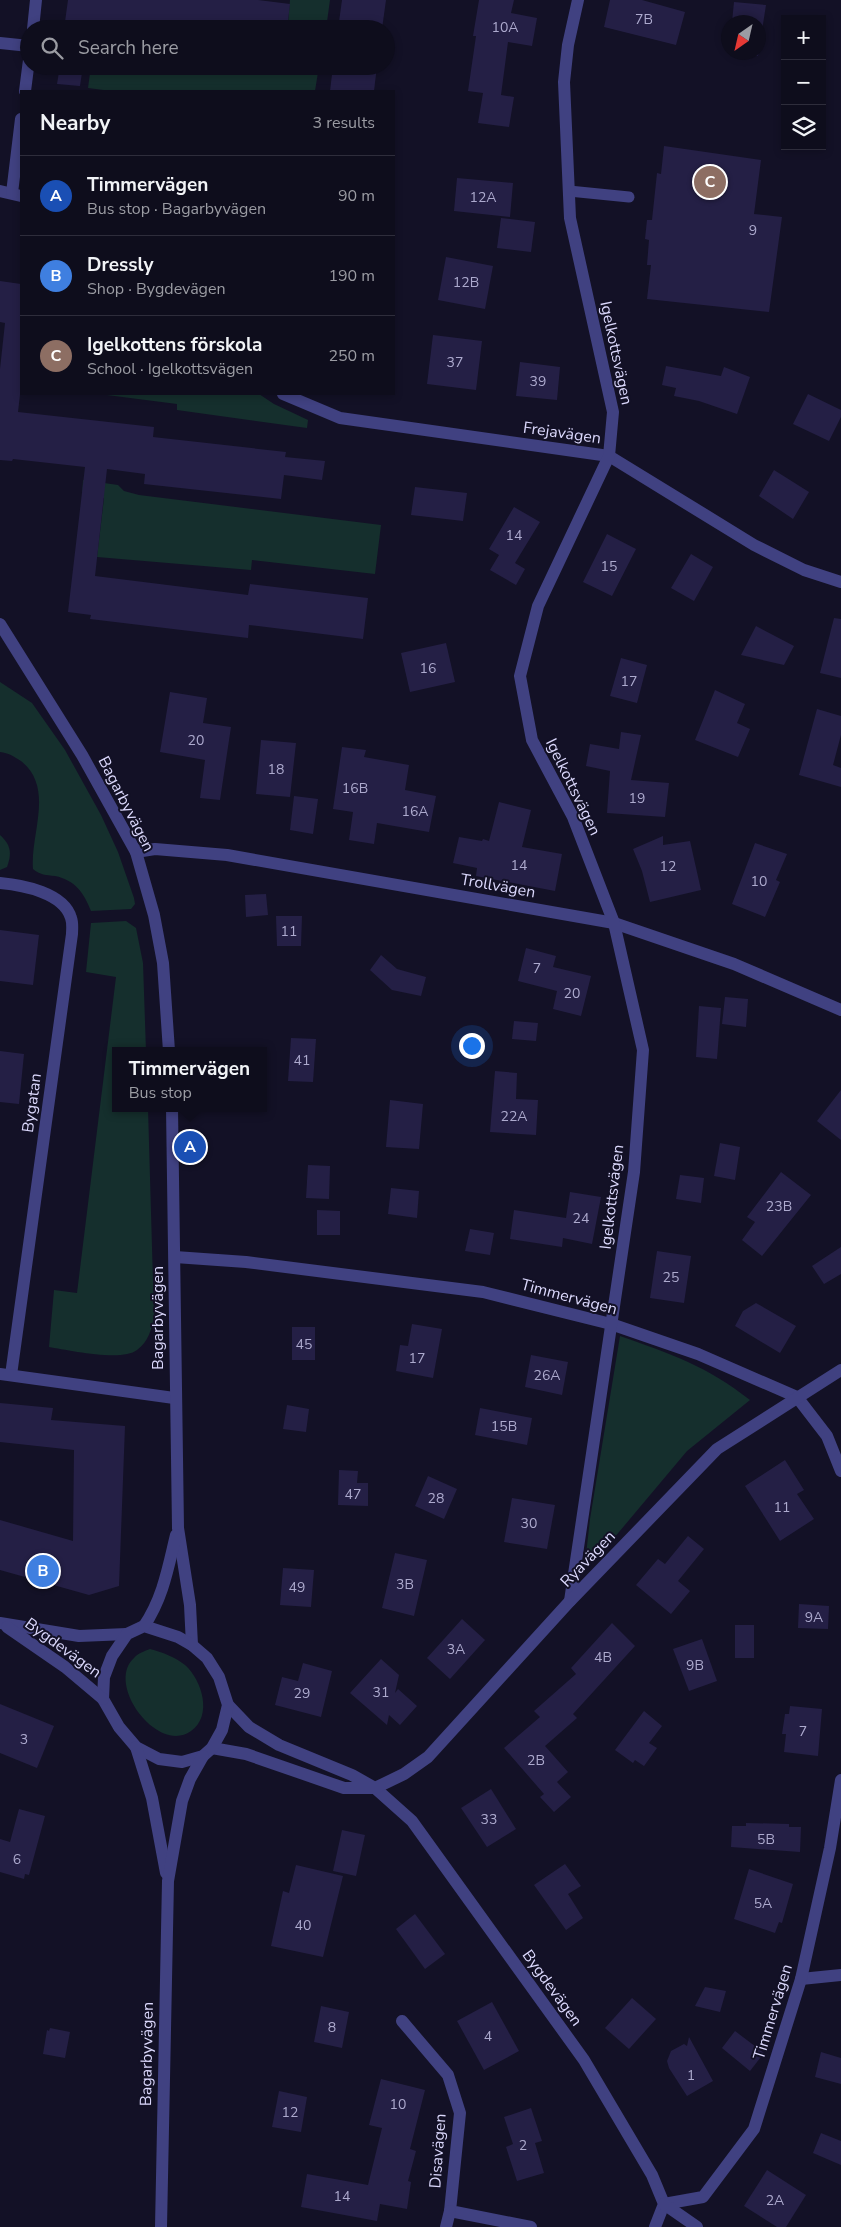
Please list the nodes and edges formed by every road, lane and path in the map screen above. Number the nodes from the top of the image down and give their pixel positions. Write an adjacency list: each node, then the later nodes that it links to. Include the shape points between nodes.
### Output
1 (36, 0): 3 (street)
2 (578, 0): 9 (street, Igelkottsvägen, via 564,82)
3 (34, 20)
4 (0, 43): 5 (street)
5 (20, 45)
6 (27, 75): 7 (street)
7 (25, 90)
8 (20, 126): 10 (street)
9 (569, 191): 11 (lane); 13 (street, Igelkottsvägen, via 570,218 613,412)
10 (11, 193)
11 (629, 197)
12 (285, 395): 13 (street, Frejavägen, via 340,418)
13 (609, 456): 14 (street, Frejavägen, via 754,545 804,570); 18 (street, Igelkottsvägen, via 538,606 520,676 532,740 572,817)
14 (841, 582)
15 (1, 627): 16 (street, Bagarbyvägen, via 82,755)
16 (136, 852): 18 (street, Trollvägen, via 155,849 227,855); 20 (street, Bagarbyvägen, via 154,915 163,964)
17 (0, 883): 25 (street, Bygatan, via 57,898 71,918 72,934)
18 (614, 923): 19 (street, Trollvägen, via 734,964); 23 (street, Igelkottsvägen, via 643,1050 634,1172)
19 (841, 1010)
20 (169, 1047)
21 (172, 1112): 22 (street, Bagarbyvägen)
22 (175, 1257): 23 (street, Timmervägen, via 246,1262 483,1292); 27 (street, Bagarbyvägen)
23 (611, 1324): 26 (street, Timmervägen, via 698,1354); 30 (street, Igelkottsvägen)
24 (841, 1370): 26 (street, Ryavägen)
25 (5, 1375): 27 (street, Bygatan)
26 (797, 1397): 28 (street, Timmervägen, via 827,1436); 30 (street, Ryavägen, via 717,1449)
27 (174, 1398): 29 (street, Bagarbyvägen)
28 (841, 1471)
29 (178, 1528): 32 (street, Bagarbyvägen, via 163,1591); 34 (street, Bagarbyvägen, via 190,1605)
30 (570, 1601): 40 (street, Ryavägen, via 428,1757 404,1774)
31 (2, 1624): 33 (street, Bygdevägen, via 79,1636); 35 (street, Bygdevägen)
32 (144, 1626): 33 (street); 34 (street, via 178,1636)
33 (127, 1634): 35 (street, via 112,1656 104,1677)
34 (192, 1645): 36 (street, via 219,1676)
35 (103, 1698): 37 (street, via 119,1727)
36 (228, 1705): 38 (street, via 222,1730); 40 (street, Bygdevägen, via 250,1727 279,1745)
37 (136, 1747): 38 (street, via 159,1760 182,1762); 41 (street, Bagarbyvägen, via 152,1798)
38 (207, 1752): 40 (street, via 246,1754 344,1788); 41 (street, Bagarbyvägen, via 182,1801)
39 (841, 1780): 43 (street, Timmervägen, via 830,1848)
40 (375, 1788): 45 (street, Bygdevägen, via 412,1821 584,2060 652,2175)
41 (168, 1881): 47 (street, Bagarbyvägen)
42 (841, 1975): 43 (street)
43 (801, 1978): 45 (street, Timmervägen, via 754,2128 703,2197)
44 (402, 2021): 46 (street, Disavägen, via 448,2075 460,2113)
45 (664, 2204): 50 (street); 51 (street)
46 (450, 2211): 48 (street, Disavägen); 49 (street, Disavägen)
47 (161, 2227)
48 (446, 2227)
49 (531, 2227)
50 (655, 2227)
51 (697, 2227)

